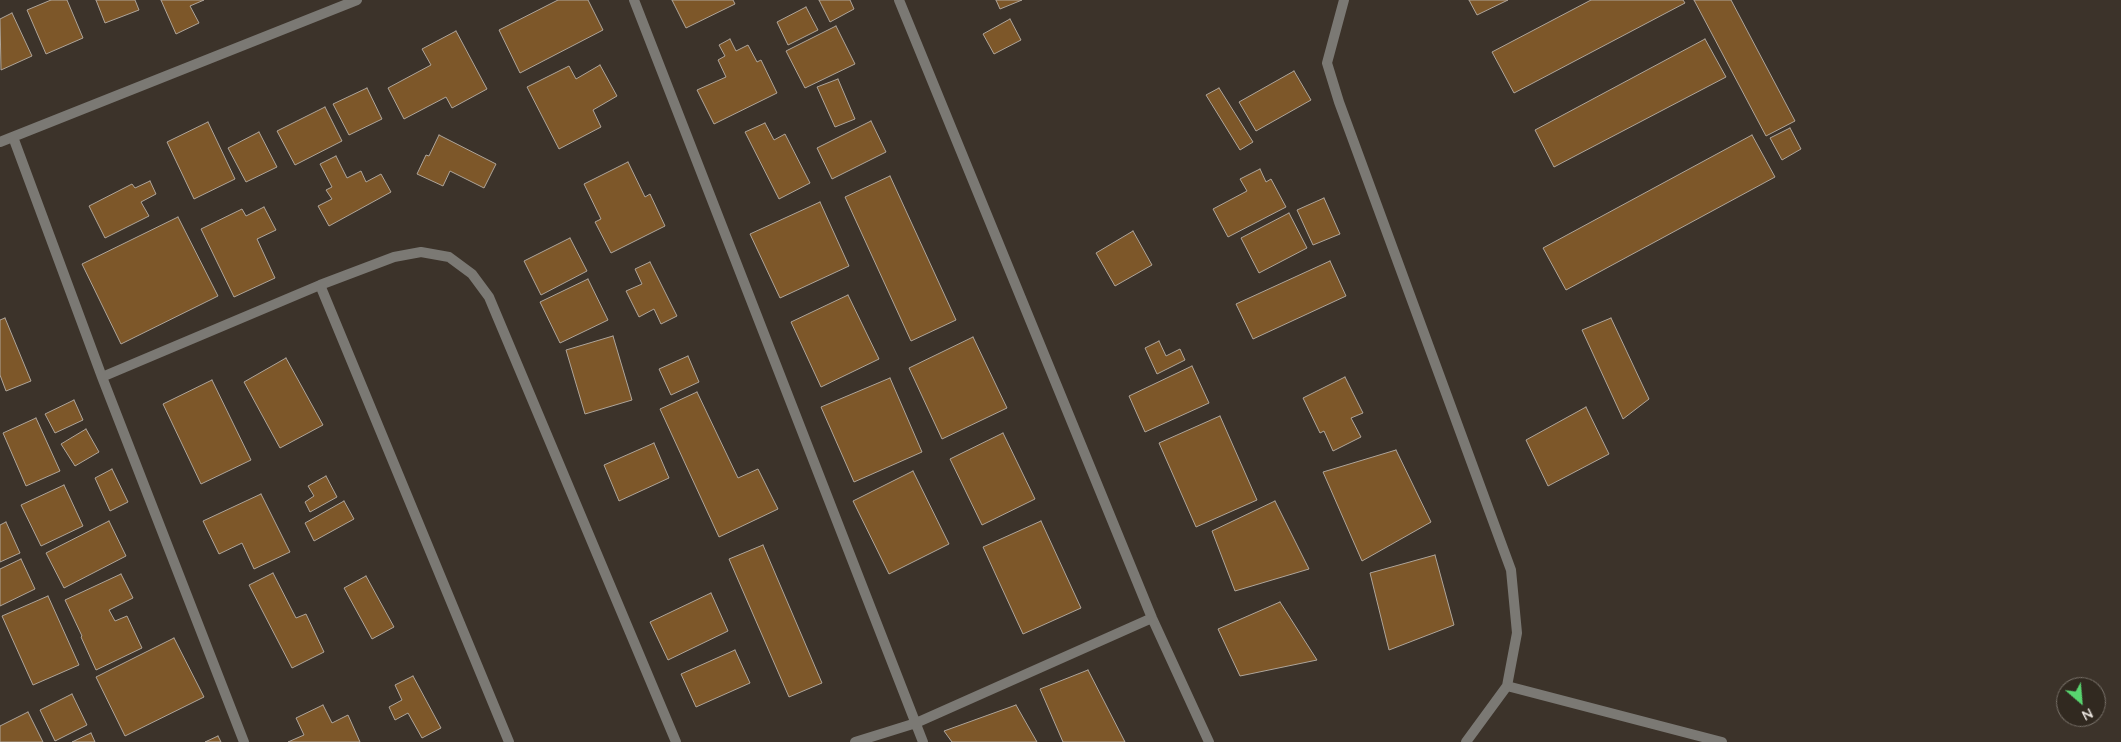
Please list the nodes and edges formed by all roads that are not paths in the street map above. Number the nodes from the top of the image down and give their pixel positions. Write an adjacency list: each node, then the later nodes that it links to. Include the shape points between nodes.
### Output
1 (356, 0): 5 (street)
2 (634, 0): 11 (street)
3 (899, 0): 9 (street)
4 (1344, 0): 10 (street, via 1327,63 1511,570 1517,633)
5 (13, 137): 6 (street); 8 (street)
6 (0, 142)
7 (320, 285): 8 (street); 13 (street); 14 (street, via 394,258 421,252 449,258 472,274 489,297)
8 (102, 377): 12 (street)
9 (1152, 618): 11 (street); 17 (street)
10 (1507, 686): 18 (street); 19 (street)
11 (916, 723): 15 (street); 16 (street)
12 (244, 742)
13 (509, 742)
14 (676, 742)
15 (855, 742)
16 (923, 742)
17 (1209, 742)
18 (1466, 742)
19 (1722, 742)

